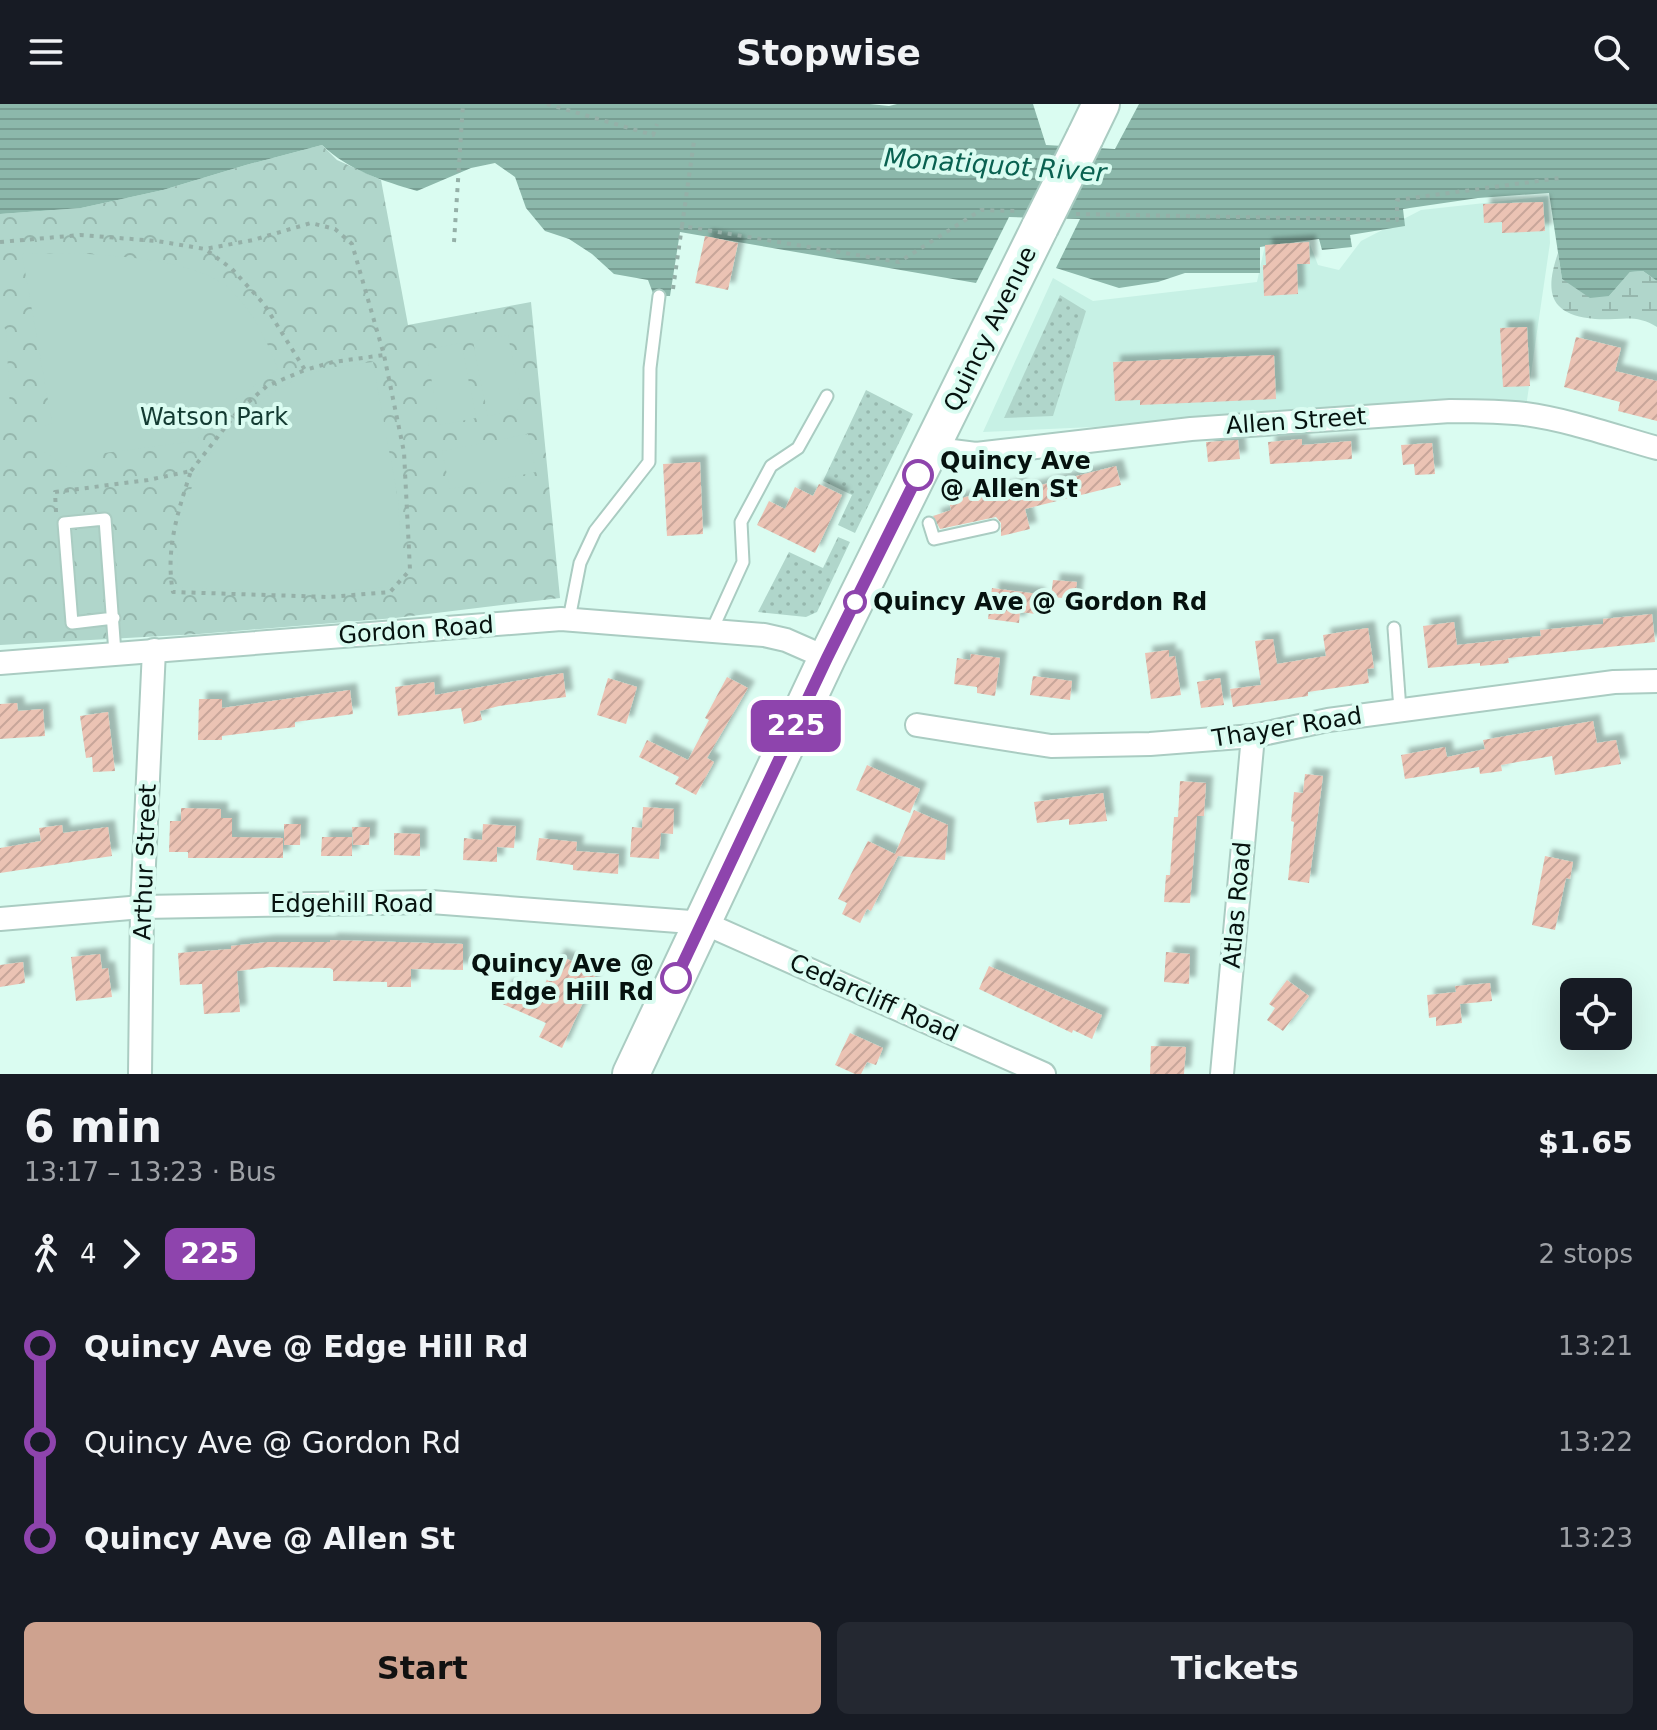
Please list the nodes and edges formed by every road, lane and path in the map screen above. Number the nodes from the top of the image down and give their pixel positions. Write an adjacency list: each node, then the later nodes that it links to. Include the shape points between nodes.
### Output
1 (463, 104): 8 (path)
2 (547, 104): 4 (path, via 653,135)
3 (1101, 104): 14 (main road, Quincy Avenue, bridge)
4 (657, 124)
5 (694, 141): 6 (path)
6 (682, 226)
7 (0, 242): 9 (path, via 80,235)
8 (454, 242)
9 (205, 249): 11 (path, via 311,223 335,229 352,244); 12 (path, via 264,304)
10 (659, 296): 21 (lane, via 650,368 649,462 595,531 580,563)
11 (384, 355): 12 (path); 16 (path, via 404,452 409,526 410,570 390,592 329,597 173,592 173,525)
12 (305, 370): 16 (path, via 267,386 238,411)
13 (827, 396): 23 (lane, via 798,448 771,466 741,522 743,562)
14 (934, 444): 15 (street, Allen Street, via 976,454 1191,429 1492,411); 26 (main road, Quincy Avenue)
15 (1657, 448)
16 (191, 471): 17 (path, via 55,492 56,511)
17 (64, 523): 20 (lane, via 105,519); 20 (lane, via 72,623)
18 (929, 523): 19 (lane, via 934,539)
19 (993, 526)
20 (114, 618): 25 (lane)
21 (569, 619): 23 (street, Gordon Road); 24 (street, Gordon Road)
22 (1394, 628): 29 (lane)
23 (712, 630): 26 (street, Gordon Road, via 786,640)
24 (154, 650): 25 (street, Gordon Road); 32 (street, Arthur Street)
25 (115, 653): 27 (street, Gordon Road)
26 (827, 658): 34 (main road, Quincy Avenue)
27 (0, 663)
28 (1657, 681): 29 (street, Thayer Road)
29 (1400, 710): 31 (street, Thayer Road)
30 (917, 725): 31 (street, Thayer Road, via 1051,746)
31 (1253, 736): 38 (street, Atlas Road)
32 (142, 907): 33 (street, Edgehill Road); 34 (street, Edgehill Road, via 431,902); 36 (street, Arthur Street)
33 (0, 919)
34 (704, 923): 35 (street, Cedarcliff Road); 37 (main road, Quincy Avenue)
35 (1034, 1072)
36 (140, 1074)
37 (631, 1074)
38 (1222, 1074)

